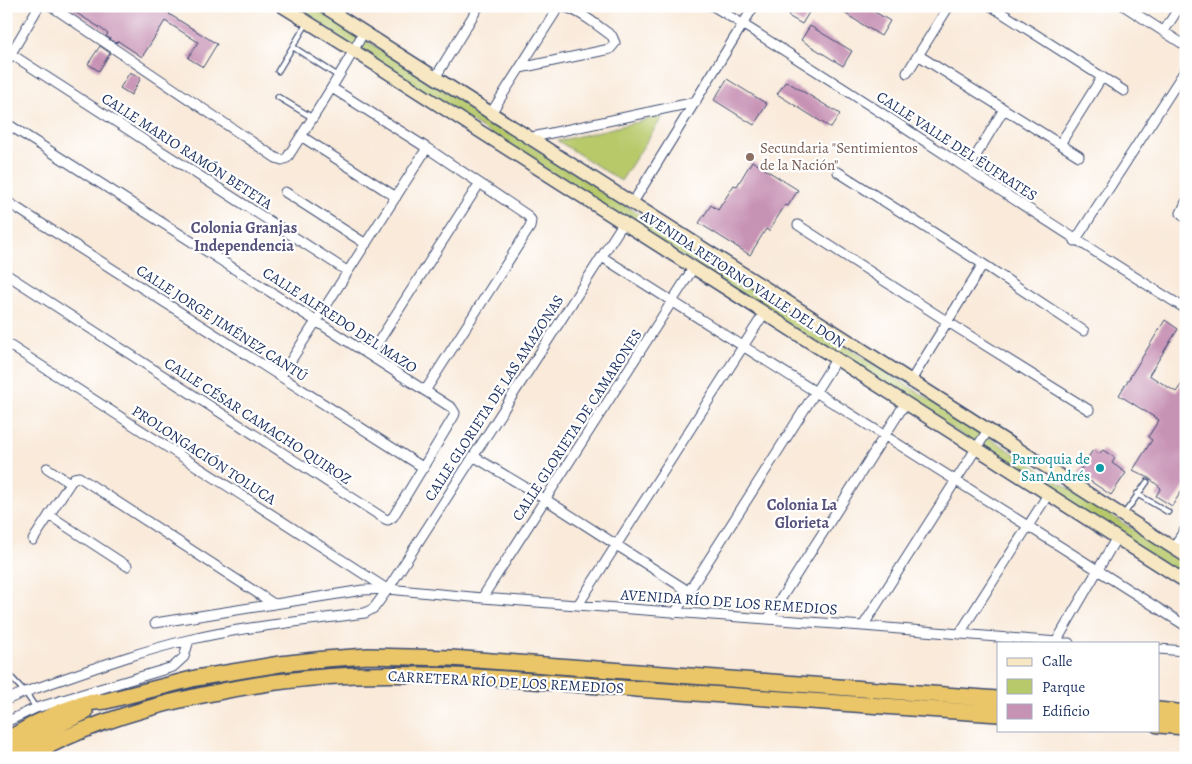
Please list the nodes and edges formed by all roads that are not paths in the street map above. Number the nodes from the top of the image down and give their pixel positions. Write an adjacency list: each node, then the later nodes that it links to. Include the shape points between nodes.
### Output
1 (39, 6): 20 (street)
2 (51, 6): 36 (street, via 276,158 287,158)
3 (282, 6): 12 (street, AVENIDA RETORNO VALLE DEL DON)
4 (323, 6): 15 (street, AVENIDA RETORNO VALLE DEL DON)
5 (479, 6): 26 (street)
6 (714, 6): 13 (street, CALLE VALLE DEL ÉUFRATES)
7 (754, 6): 13 (street)
8 (949, 6): 19 (street)
9 (991, 6): 27 (street)
10 (1124, 6): 14 (street)
11 (1180, 6): 14 (street)
12 (307, 23): 17 (lane); 18 (street, AVENIDA RETORNO VALLE DEL DON)
13 (743, 24): 31 (street); 41 (street, CALLE VALLE DEL ÉUFRATES)
14 (1164, 31): 16 (street)
15 (364, 32): 18 (street); 26 (street, AVENIDA RETORNO VALLE DEL DON)
16 (1186, 46)
17 (293, 47): 23 (lane); 25 (lane)
18 (354, 51): 25 (street); 50 (street, AVENIDA RETORNO VALLE DEL DON)
19 (918, 55): 24 (street); 32 (street)
20 (9, 58): 57 (street, CALLE MARIO RAMÓN BETETA)
21 (520, 68): 21 (street, via 561,6 571,8 614,39 610,49); 33 (street)
22 (1186, 69): 52 (street)
23 (278, 71)
24 (907, 73)
25 (339, 76): 28 (street)
26 (435, 78): 33 (street, AVENIDA RETORNO VALLE DEL DON)
27 (1102, 78): 29 (street); 38 (street)
28 (332, 88): 34 (street); 39 (street)
29 (1124, 91)
30 (278, 97): 34 (lane)
31 (696, 102): 37 (street); 48 (street)
32 (1004, 109): 38 (street); 41 (street)
33 (491, 113): 37 (street, AVENIDA RETORNO VALLE DEL DON)
34 (313, 118): 36 (street)
35 (6, 123): 62 (street, CALLE ALFREDO DEL MAZO)
36 (301, 136): 45 (street)
37 (528, 138): 48 (street, AVENIDA RETORNO VALLE DEL DON)
38 (1060, 144): 40 (street)
39 (427, 148): 43 (street); 45 (street)
40 (1079, 156)
41 (968, 169): 52 (street, CALLE VALLE DEL ÉUFRATES)
42 (838, 172): 55 (street)
43 (480, 184): 67 (street); 71 (street, via 532,220)
44 (285, 192): 53 (street)
45 (396, 197): 53 (street)
46 (6, 201): 69 (street, CALLE JORGE JIMÉNEZ CANTÚ)
47 (1186, 202): 49 (street, via 1181,213)
48 (632, 204): 70 (street, AVENIDA RETORNO VALLE DEL DON)
49 (1186, 218)
50 (624, 222): 54 (street, CALLE GLORIETA DE LAS AMAZONAS); 56 (street, AVENIDA RETORNO VALLE DEL DON)
51 (798, 225): 63 (street)
52 (1076, 241): 60 (street, CALLE VALLE DEL ÉUFRATES)
53 (366, 244): 57 (street)
54 (602, 257): 59 (street); 79 (street, CALLE GLORIETA DE LAS AMAZONAS)
55 (982, 264): 63 (street); 64 (street)
56 (694, 268): 59 (street, CALLE GLORIETA DE CAMARONES); 61 (street, AVENIDA RETORNO VALLE DEL DON)
57 (347, 271): 62 (street)
58 (6, 274): 81 (street, CALLE CÉSAR CAMACHO QUIROZ, via 385,519 393,517)
59 (672, 302): 66 (street); 87 (street, CALLE GLORIETA DE CAMARONES)
60 (1186, 310)
61 (765, 312): 66 (street); 68 (street, AVENIDA RETORNO VALLE DEL DON)
62 (316, 320): 67 (street, CALLE ALFREDO DEL MAZO); 69 (street)
63 (948, 322): 70 (street); 74 (street)
64 (1084, 331)
65 (7, 346): 101 (street, PROLONGACIÓN TOLUCA)
66 (743, 347): 72 (street); 95 (street)
67 (370, 355): 71 (street, CALLE ALFREDO DEL MAZO)
68 (837, 358): 72 (street); 73 (street, AVENIDA RETORNO VALLE DEL DON)
69 (280, 376): 81 (street, CALLE JORGE JIMÉNEZ CANTÚ)
70 (910, 382): 76 (street, AVENIDA RETORNO VALLE DEL DON)
71 (425, 391): 75 (street, CALLE ALFREDO DEL MAZO)
72 (814, 392): 77 (street); 102 (street)
73 (906, 402): 77 (street); 78 (street, AVENIDA RETORNO VALLE DEL DON)
74 (1089, 410)
75 (455, 413): 81 (street, CALLE CÉSAR CAMACHO QUIROZ)
76 (988, 430): 78 (street); 90 (street, AVENIDA RETORNO VALLE DEL DON)
77 (884, 436): 83 (street); 107 (street)
78 (977, 448): 83 (street); 85 (street, AVENIDA RETORNO VALLE DEL DON)
79 (473, 456): 87 (street); 101 (street, CALLE GLORIETA DE LAS AMAZONAS)
80 (47, 468): 82 (street)
81 (424, 468)
82 (73, 480): 89 (street); 104 (street)
83 (955, 482): 91 (street); 109 (street)
84 (1147, 482): 86 (lane)
85 (1049, 493): 91 (street); 93 (street, AVENIDA RETORNO VALLE DEL DON)
86 (1137, 494): 88 (lane); 90 (lane)
87 (546, 499): 95 (street); 103 (street, CALLE GLORIETA DE CAMARONES)
88 (1168, 512)
89 (49, 515): 94 (street); 98 (street)
90 (1123, 515): 96 (street, AVENIDA RETORNO VALLE DEL DON)
91 (1026, 527): 99 (street); 111 (street)
92 (1186, 528): 96 (street)
93 (1117, 537): 99 (street); 100 (street, AVENIDA RETORNO VALLE DEL DON)
94 (33, 540)
95 (617, 546): 102 (street); 105 (street)
96 (1173, 548): 97 (street, AVENIDA RETORNO VALLE DEL DON)
97 (1186, 556)
98 (127, 566)
99 (1097, 571): 110 (street); 113 (street)
100 (1186, 582)
101 (388, 589): 103 (street, AVENIDA RÍO DE LOS REMEDIOS); 104 (street, AVENIDA RÍO DE LOS REMEDIOS); 112 (street, CALLE GLORIETA DE LAS AMAZONAS, via 374,608 365,613 231,631)
102 (688, 591): 106 (street)
103 (482, 598): 105 (street, AVENIDA RÍO DE LOS REMEDIOS)
104 (274, 604): 108 (street, AVENIDA RÍO DE LOS REMEDIOS)
105 (578, 605): 106 (street, AVENIDA RÍO DE LOS REMEDIOS)
106 (675, 613): 107 (street, AVENIDA RÍO DE LOS REMEDIOS)
107 (768, 619): 109 (street, AVENIDA RÍO DE LOS REMEDIOS)
108 (155, 624)
109 (863, 626): 111 (street, AVENIDA RÍO DE LOS REMEDIOS)
110 (1186, 626)
111 (960, 633): 113 (street, AVENIDA RÍO DE LOS REMEDIOS)
112 (189, 640): 117 (street, CALLE GLORIETA DE LAS AMAZONAS); 121 (street, via 184,657 173,667)
113 (1056, 642)
114 (1160, 649): 115 (street)
115 (1186, 651)
116 (6, 672): 117 (lane)
117 (25, 692): 119 (street, CALLE GLORIETA DE LAS AMAZONAS); 121 (lane)
118 (997, 699): 120 (highway, CARRETERA RÍO DE LOS REMEDIOS, via 409,656 368,656 280,664 196,678)
119 (6, 700)
120 (106, 701): 128 (highway, via 85,703 62,711); 129 (highway, via 37,736)
121 (36, 708): 125 (street)
122 (1160, 710): 123 (highway)
123 (1186, 712)
124 (997, 714): 130 (highway, CARRETERA RÍO DE LOS REMEDIOS, via 449,676 353,675 258,685 171,702 94,726)
125 (6, 722)
126 (1160, 725): 127 (highway)
127 (1186, 727)
128 (6, 740)
129 (6, 757)
130 (26, 758)

